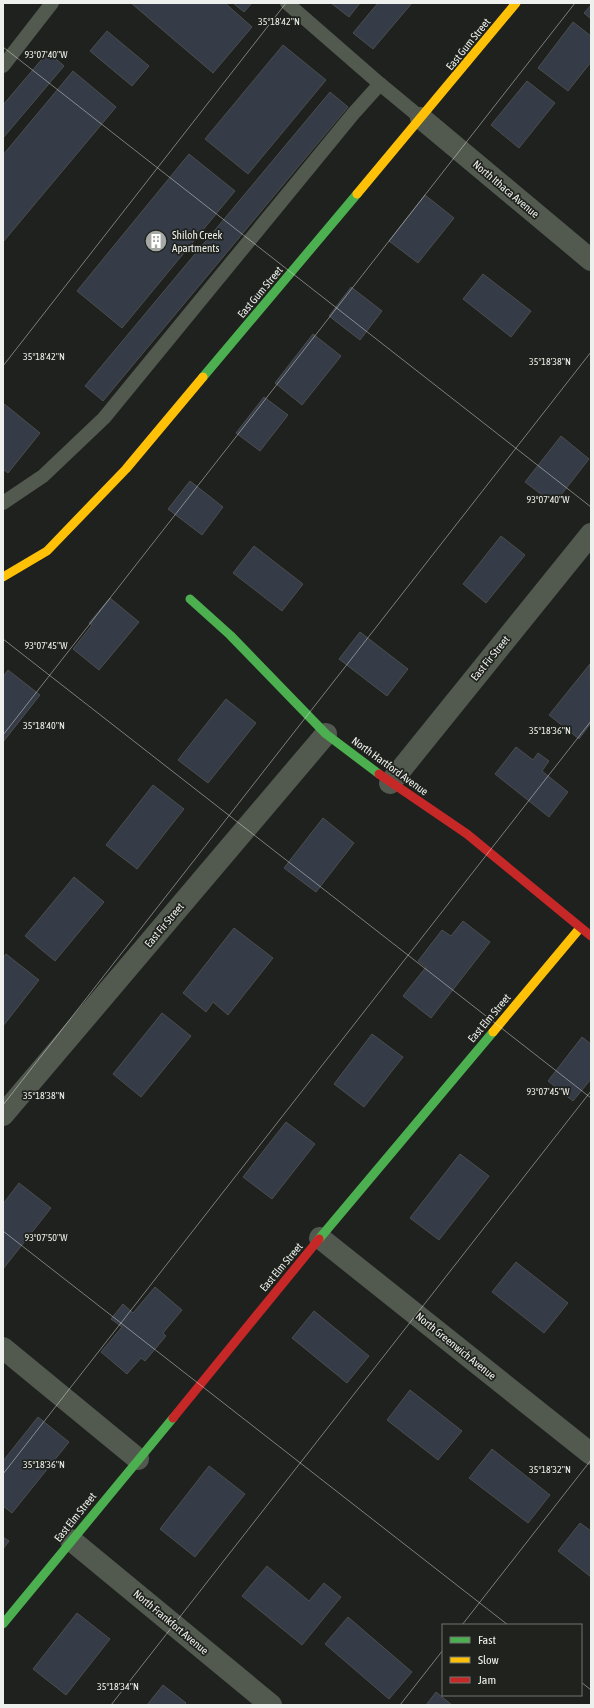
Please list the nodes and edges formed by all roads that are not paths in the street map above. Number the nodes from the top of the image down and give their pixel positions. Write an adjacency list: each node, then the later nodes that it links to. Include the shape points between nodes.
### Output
1 (52, 3): 4 (lane)
2 (287, 3): 5 (lane)
3 (516, 3): 6 (street, East Gum Street)
4 (3, 66)
5 (380, 84): 6 (lane); 8 (lane, via 104,418 43,476)
6 (421, 118): 7 (street, North Ithaca Avenue); 10 (street, East Gum Street, via 126,469 47,552)
7 (591, 260)
8 (3, 504)
9 (591, 534): 13 (street, East Fir Street)
10 (3, 576)
11 (190, 599): 12 (street, North Hartford Avenue, via 262,666 291,700)
12 (326, 734): 13 (street, North Hartford Avenue); 16 (street, East Fir Street)
13 (390, 783): 14 (street, North Hartford Avenue, via 467,834)
14 (580, 928): 15 (street, North Hartford Avenue); 17 (street, East Elm Street)
15 (591, 936)
16 (3, 1115)
17 (320, 1238): 19 (street, North Greenwich Avenue); 20 (street, East Elm Street)
18 (3, 1348): 20 (street)
19 (591, 1454)
20 (138, 1459): 21 (street, East Elm Street)
21 (71, 1540): 22 (street, East Elm Street); 23 (street, North Frankfort Avenue)
22 (3, 1624)
23 (271, 1705)

